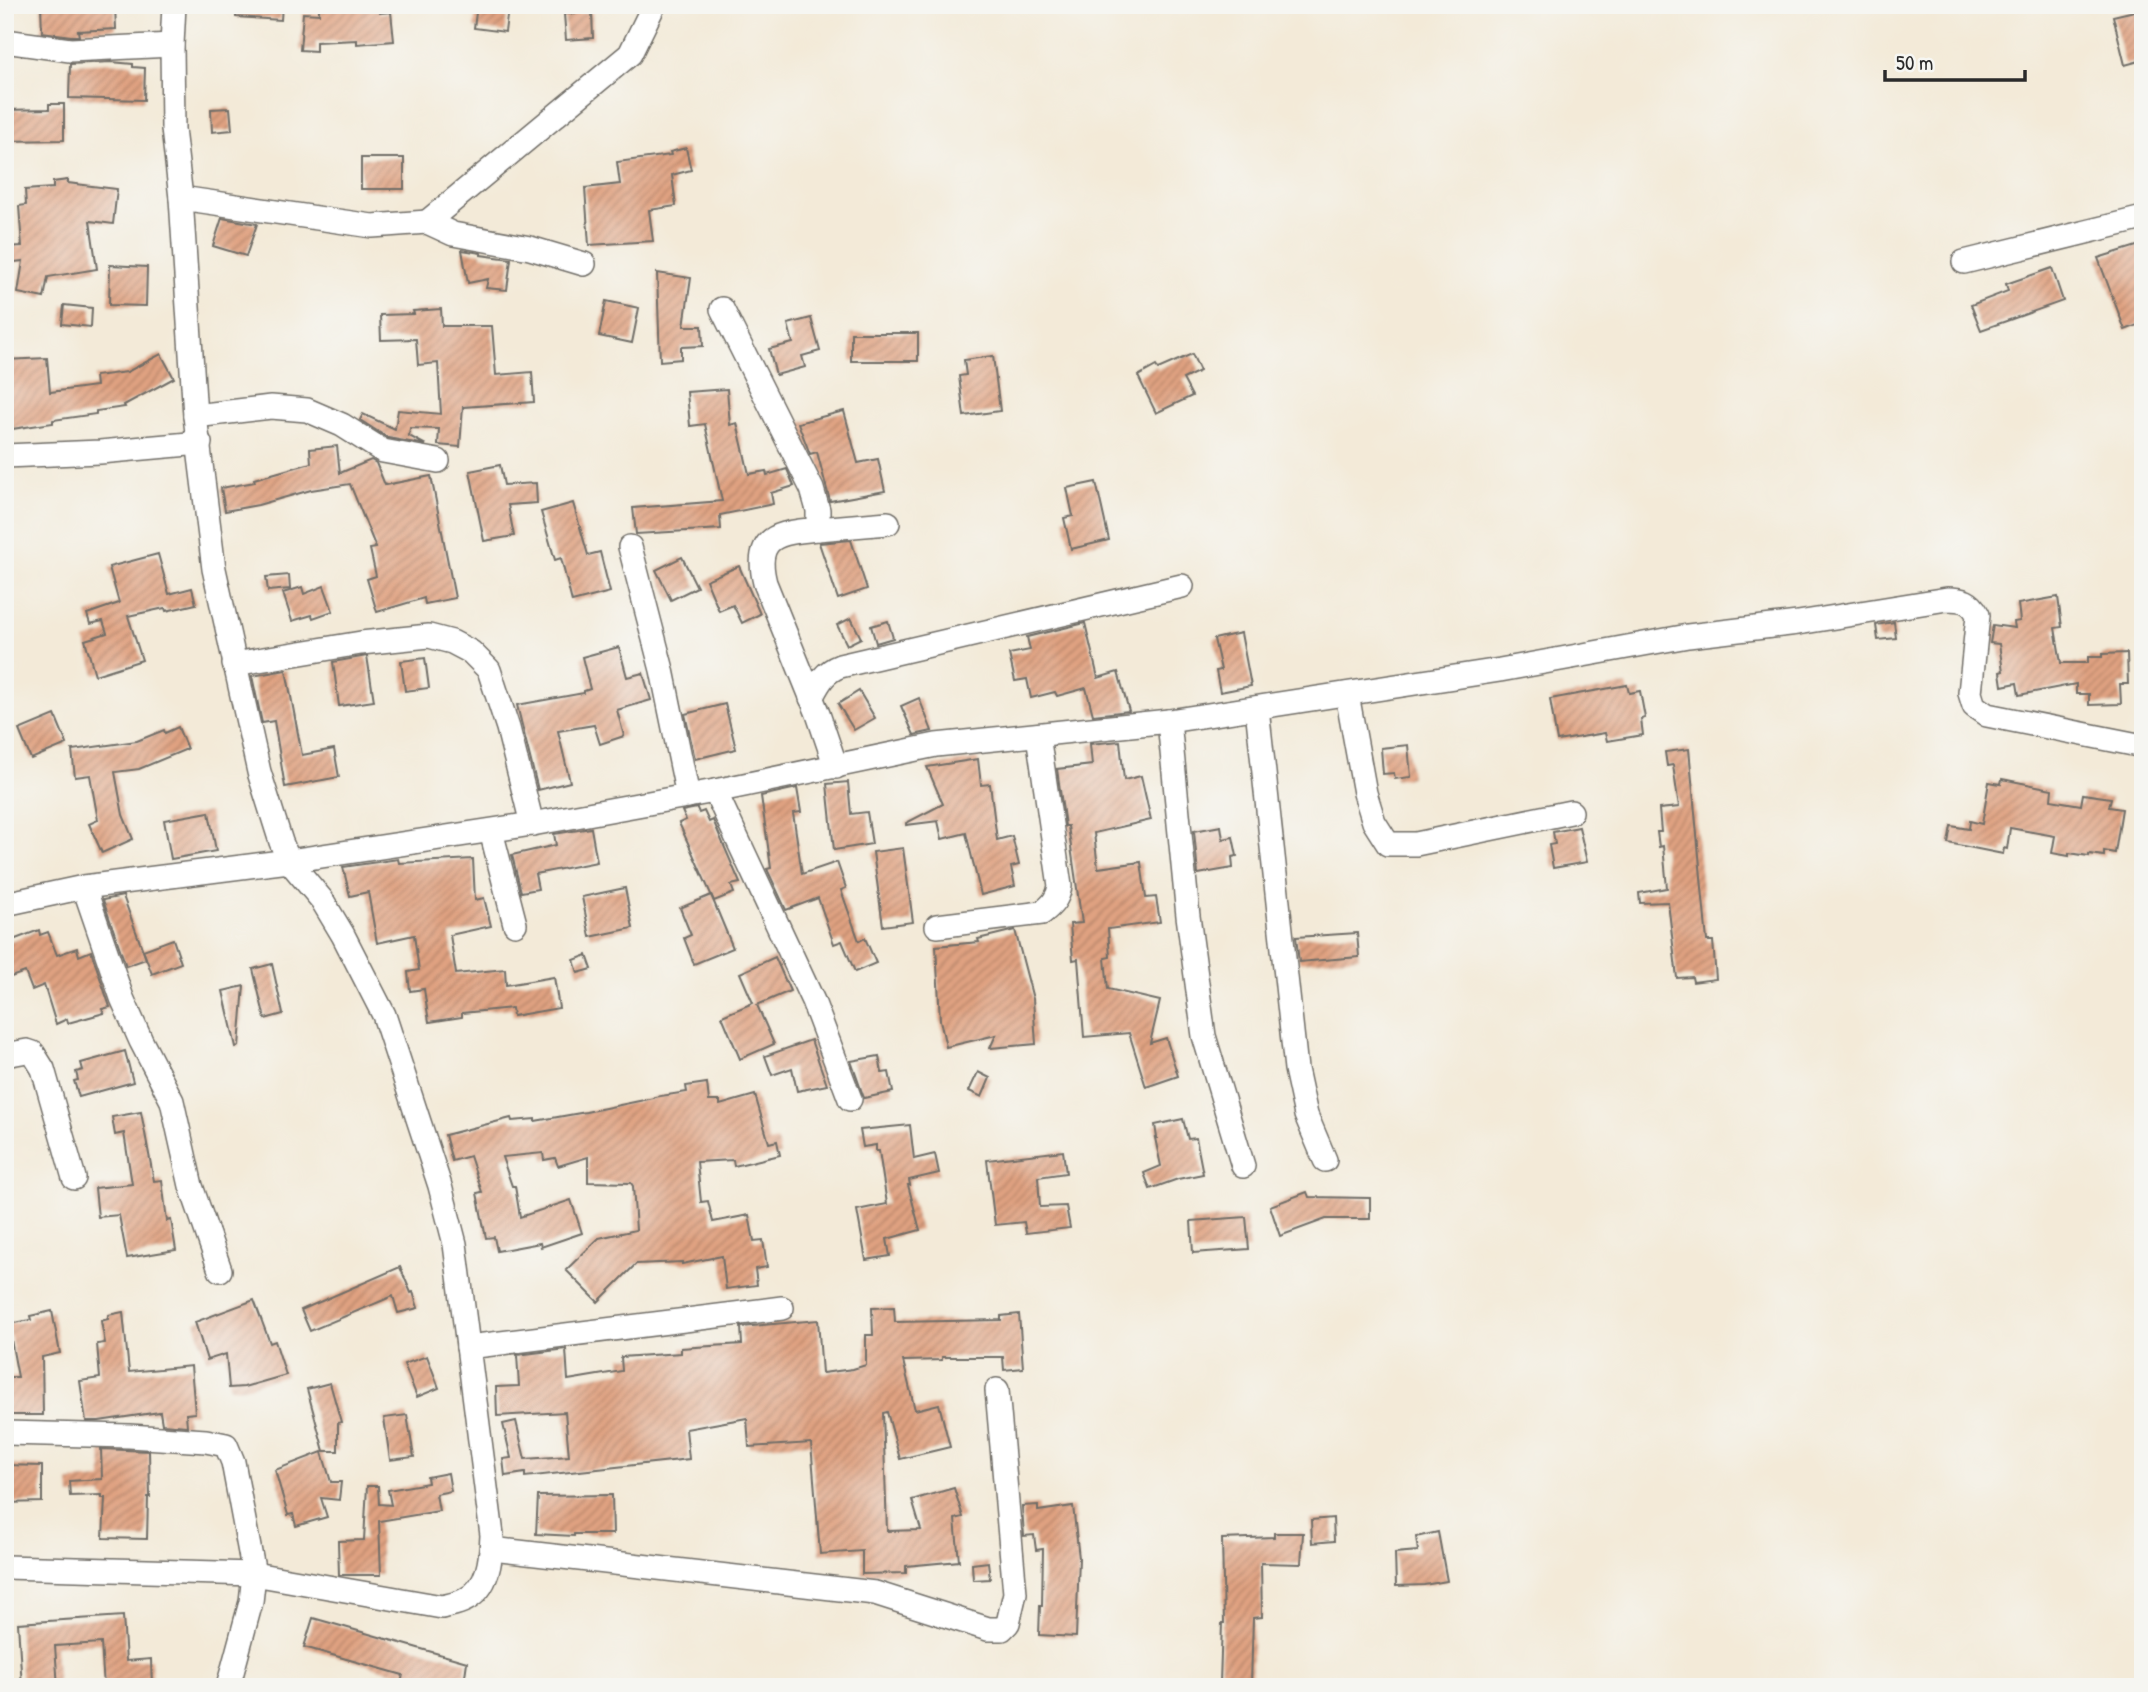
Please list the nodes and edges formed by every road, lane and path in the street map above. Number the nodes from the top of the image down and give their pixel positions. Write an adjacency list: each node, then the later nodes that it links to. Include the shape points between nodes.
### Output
1 (174, 5): 4 (street)
2 (654, 5): 7 (street, via 630,54)
3 (5, 41): 4 (street, via 70,50)
4 (172, 45): 5 (street, via 173,129)
5 (181, 198): 7 (street, via 372,226); 11 (street)
6 (2143, 218): 8 (street)
7 (427, 222): 9 (street, via 453,234 530,248)
8 (1964, 262)
9 (584, 264)
10 (722, 309): 16 (street, via 812,489)
11 (195, 416): 12 (street); 14 (street, via 271,407 307,410 383,451)
12 (200, 443): 13 (street); 19 (street, via 214,569)
13 (5, 457)
14 (438, 461)
15 (888, 523): 16 (street)
16 (818, 529): 21 (street, via 782,533 761,555 765,583)
17 (630, 547): 28 (street)
18 (1182, 586): 21 (street, via 840,666 823,676)
19 (234, 664): 30 (street, via 429,636 453,642 489,670); 32 (street, via 259,772)
20 (1347, 694): 22 (street); 25 (street, via 1688,636 1961,599 1973,605 1978,615 1970,693 1974,706 1987,715); 29 (street, via 1365,793 1374,822 1388,844 1416,844)
21 (811, 698): 26 (street)
22 (1257, 708): 23 (street); 39 (street, via 1296,1069 1306,1115)
23 (1169, 721): 24 (street); 40 (street, via 1204,1036)
24 (1038, 735): 26 (street, via 936,745); 36 (street, via 1059,894 1042,913)
25 (2143, 746)
26 (836, 766): 27 (street)
27 (715, 791): 28 (street); 38 (street, via 813,1001)
28 (688, 796): 30 (street)
29 (1571, 812)
30 (532, 824): 31 (street)
31 (491, 831): 32 (street); 35 (street)
32 (289, 861): 33 (street); 44 (street, via 343,935 384,1015 455,1244)
33 (84, 887): 34 (street); 42 (street, via 122,998 172,1101 191,1186)
34 (5, 904)
35 (515, 924)
36 (937, 926)
37 (5, 1055): 41 (street, via 27,1051 38,1060)
38 (850, 1099)
39 (1325, 1160)
40 (1243, 1166)
41 (74, 1178)
42 (220, 1270)
43 (782, 1308): 44 (street)
44 (468, 1347): 47 (street)
45 (997, 1390): 47 (street, via 1015,1593 1008,1623 1002,1629 988,1629 875,1593)
46 (5, 1433): 49 (street, via 129,1436 226,1445)
47 (492, 1549): 49 (street, via 480,1588 465,1600 442,1607)
48 (5, 1567): 49 (street)
49 (254, 1574): 50 (street)
50 (229, 1687)

